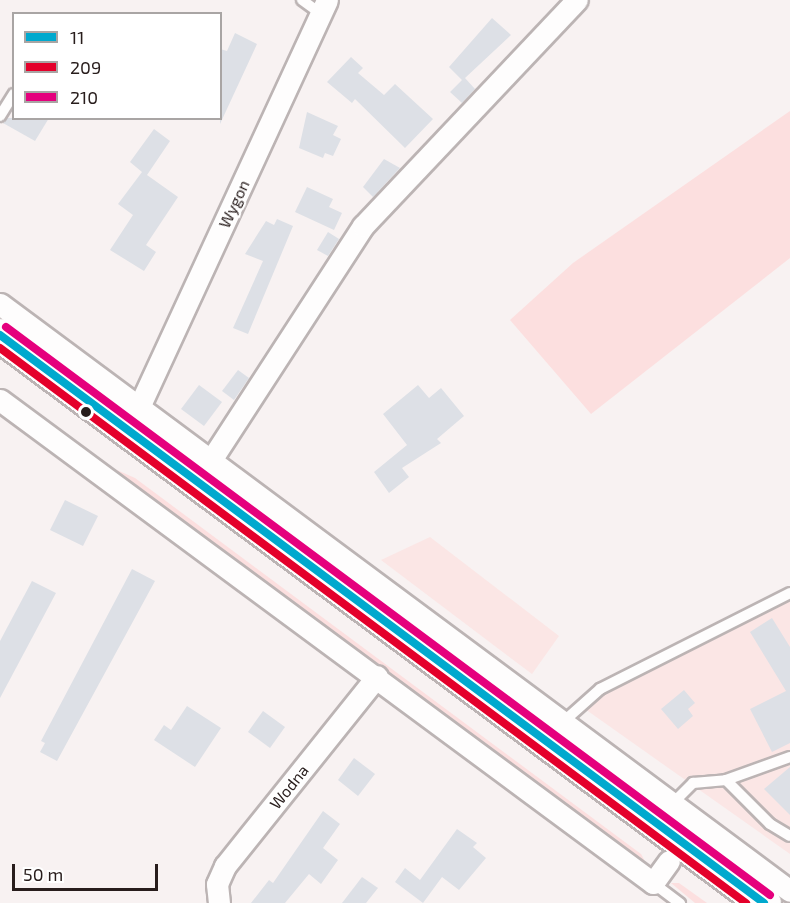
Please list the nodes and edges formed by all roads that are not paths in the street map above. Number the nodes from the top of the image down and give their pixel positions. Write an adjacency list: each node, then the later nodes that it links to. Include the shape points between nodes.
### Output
1 (302, 0): 3 (lane)
2 (577, 0): 11 (street, via 363,226)
3 (324, 7): 10 (street, Wygon)
4 (12, 97): 5 (lane)
5 (0, 116)
6 (0, 304): 10 (street)
7 (0, 335): 24 (highway)
8 (0, 364): 19 (highway)
9 (0, 400): 13 (street)
10 (139, 407): 11 (street)
11 (211, 460): 14 (street)
12 (790, 593): 14 (lane, via 600,689)
13 (377, 676): 19 (street); 21 (street, Wodna, via 225,866 217,884)
14 (563, 722): 17 (street)
15 (790, 757): 16 (lane)
16 (726, 780): 17 (lane, via 693,783); 18 (lane, via 770,825)
17 (672, 804): 20 (street)
18 (790, 836)
19 (661, 872): 22 (lane); 23 (highway)
20 (790, 891)
21 (219, 903)
22 (680, 903)
23 (726, 903)
24 (764, 903)

